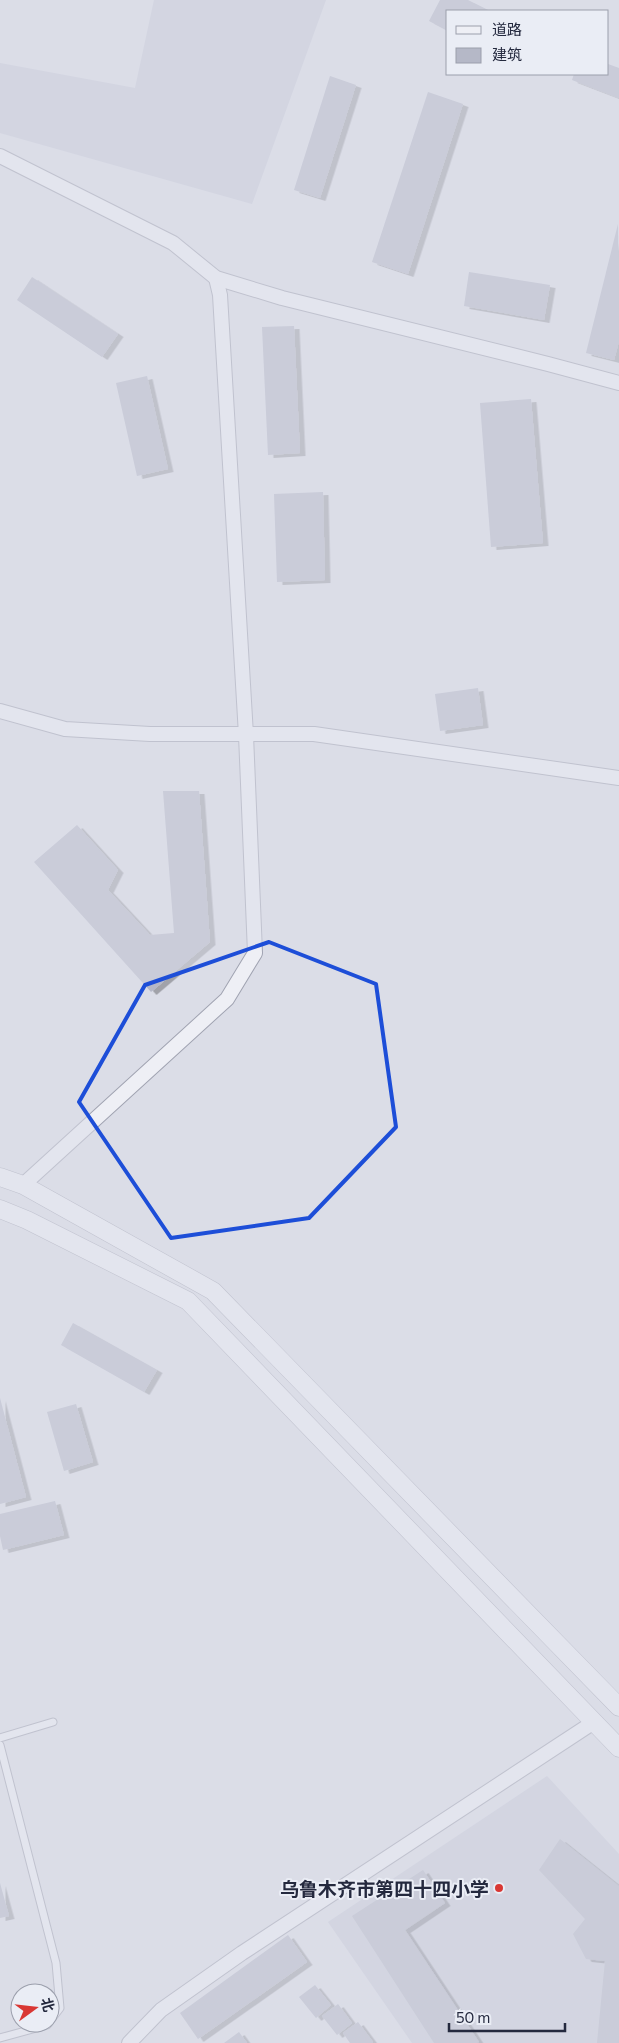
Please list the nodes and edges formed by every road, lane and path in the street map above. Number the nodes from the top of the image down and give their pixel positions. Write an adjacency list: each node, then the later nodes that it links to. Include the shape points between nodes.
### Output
1 (0, 156): 2 (street, via 173,243)
2 (216, 278): 3 (street, via 282,298); 5 (street, via 220,296)
3 (619, 384)
4 (0, 710): 5 (street, via 65,729)
5 (246, 736): 6 (street, via 314,734); 8 (street, via 255,953 228,999)
6 (619, 778)
7 (0, 1177): 8 (street)
8 (23, 1185): 10 (street, via 213,1291)
9 (0, 1209): 12 (street, via 188,1301)
10 (619, 1707)
11 (52, 1722): 13 (lane)
12 (594, 1722): 15 (street); 19 (street, via 242,1953 161,2010)
13 (0, 1738)
14 (0, 1745): 16 (lane, via 56,1963)
15 (619, 1748)
16 (58, 1983)
17 (18, 2033): 18 (lane)
18 (0, 2038)
19 (129, 2043)

